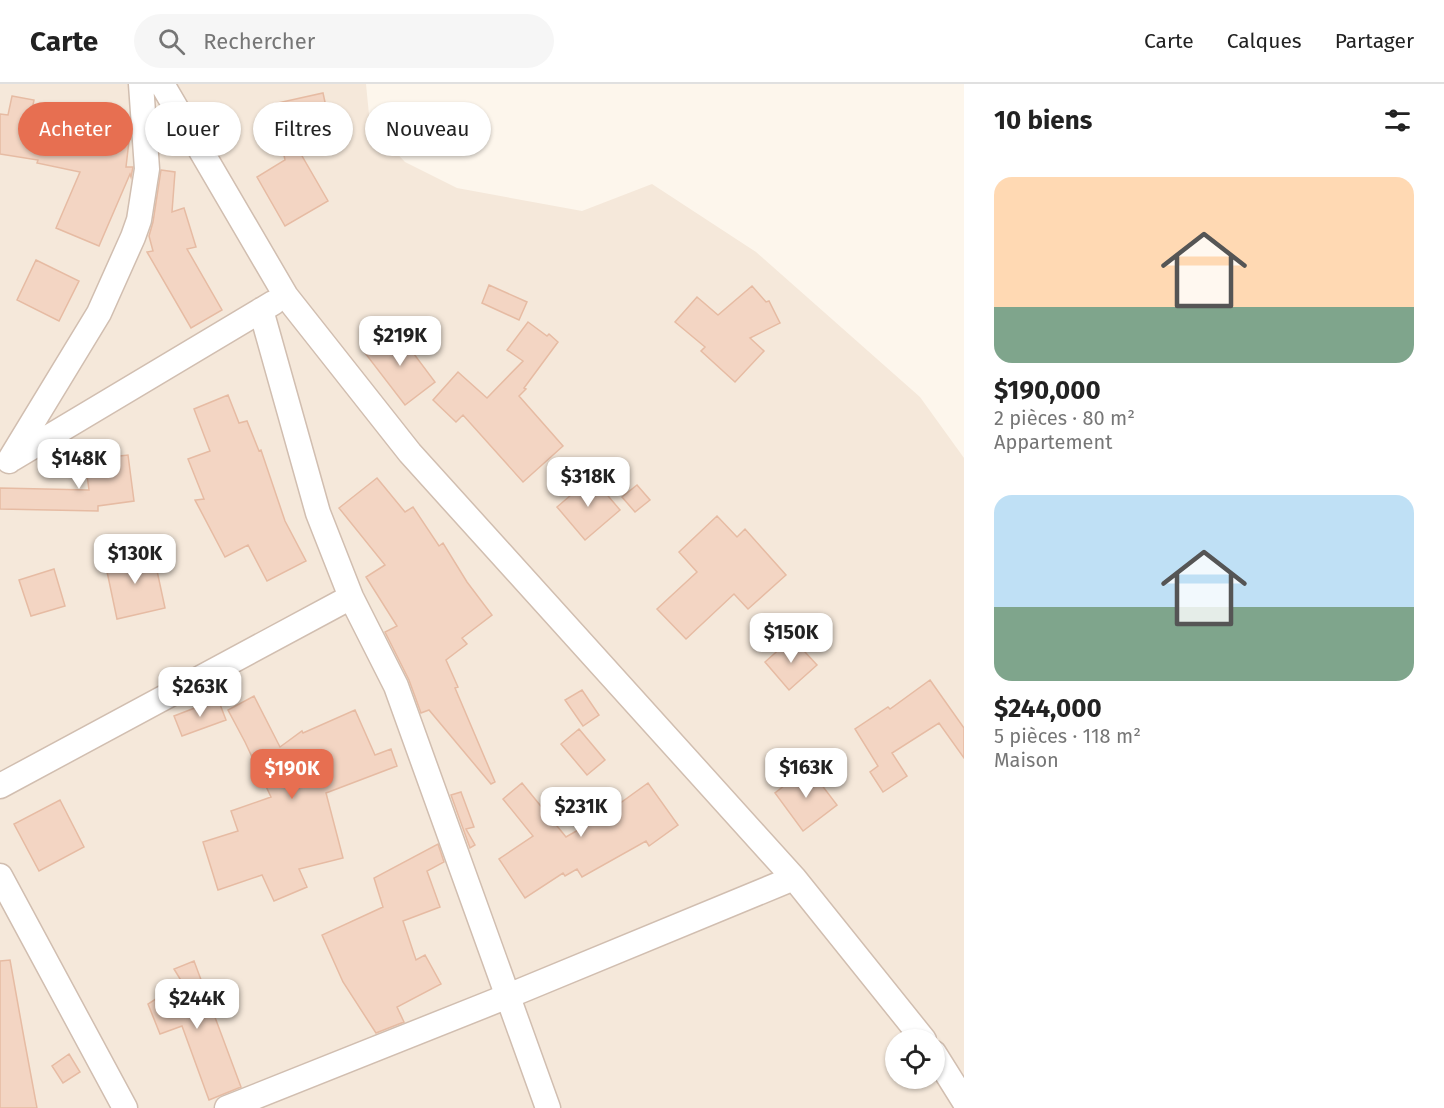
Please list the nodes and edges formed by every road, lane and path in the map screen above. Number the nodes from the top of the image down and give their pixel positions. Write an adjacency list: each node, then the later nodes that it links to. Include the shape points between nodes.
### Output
1 (141, 84): 5 (street, via 147,169 133,237 99,313)
2 (162, 84): 3 (street)
3 (286, 296): 4 (street); 9 (street, via 410,453)
4 (261, 310): 5 (street); 6 (street, via 318,513)
5 (4, 463)
6 (351, 597): 7 (street); 10 (street, via 396,686)
7 (0, 786)
8 (0, 876): 14 (street)
9 (794, 878): 10 (street); 11 (street)
10 (508, 996): 15 (street); 16 (street)
11 (915, 1029)
12 (945, 1071): 13 (street)
13 (964, 1101)
14 (125, 1108)
15 (227, 1108)
16 (548, 1108)

